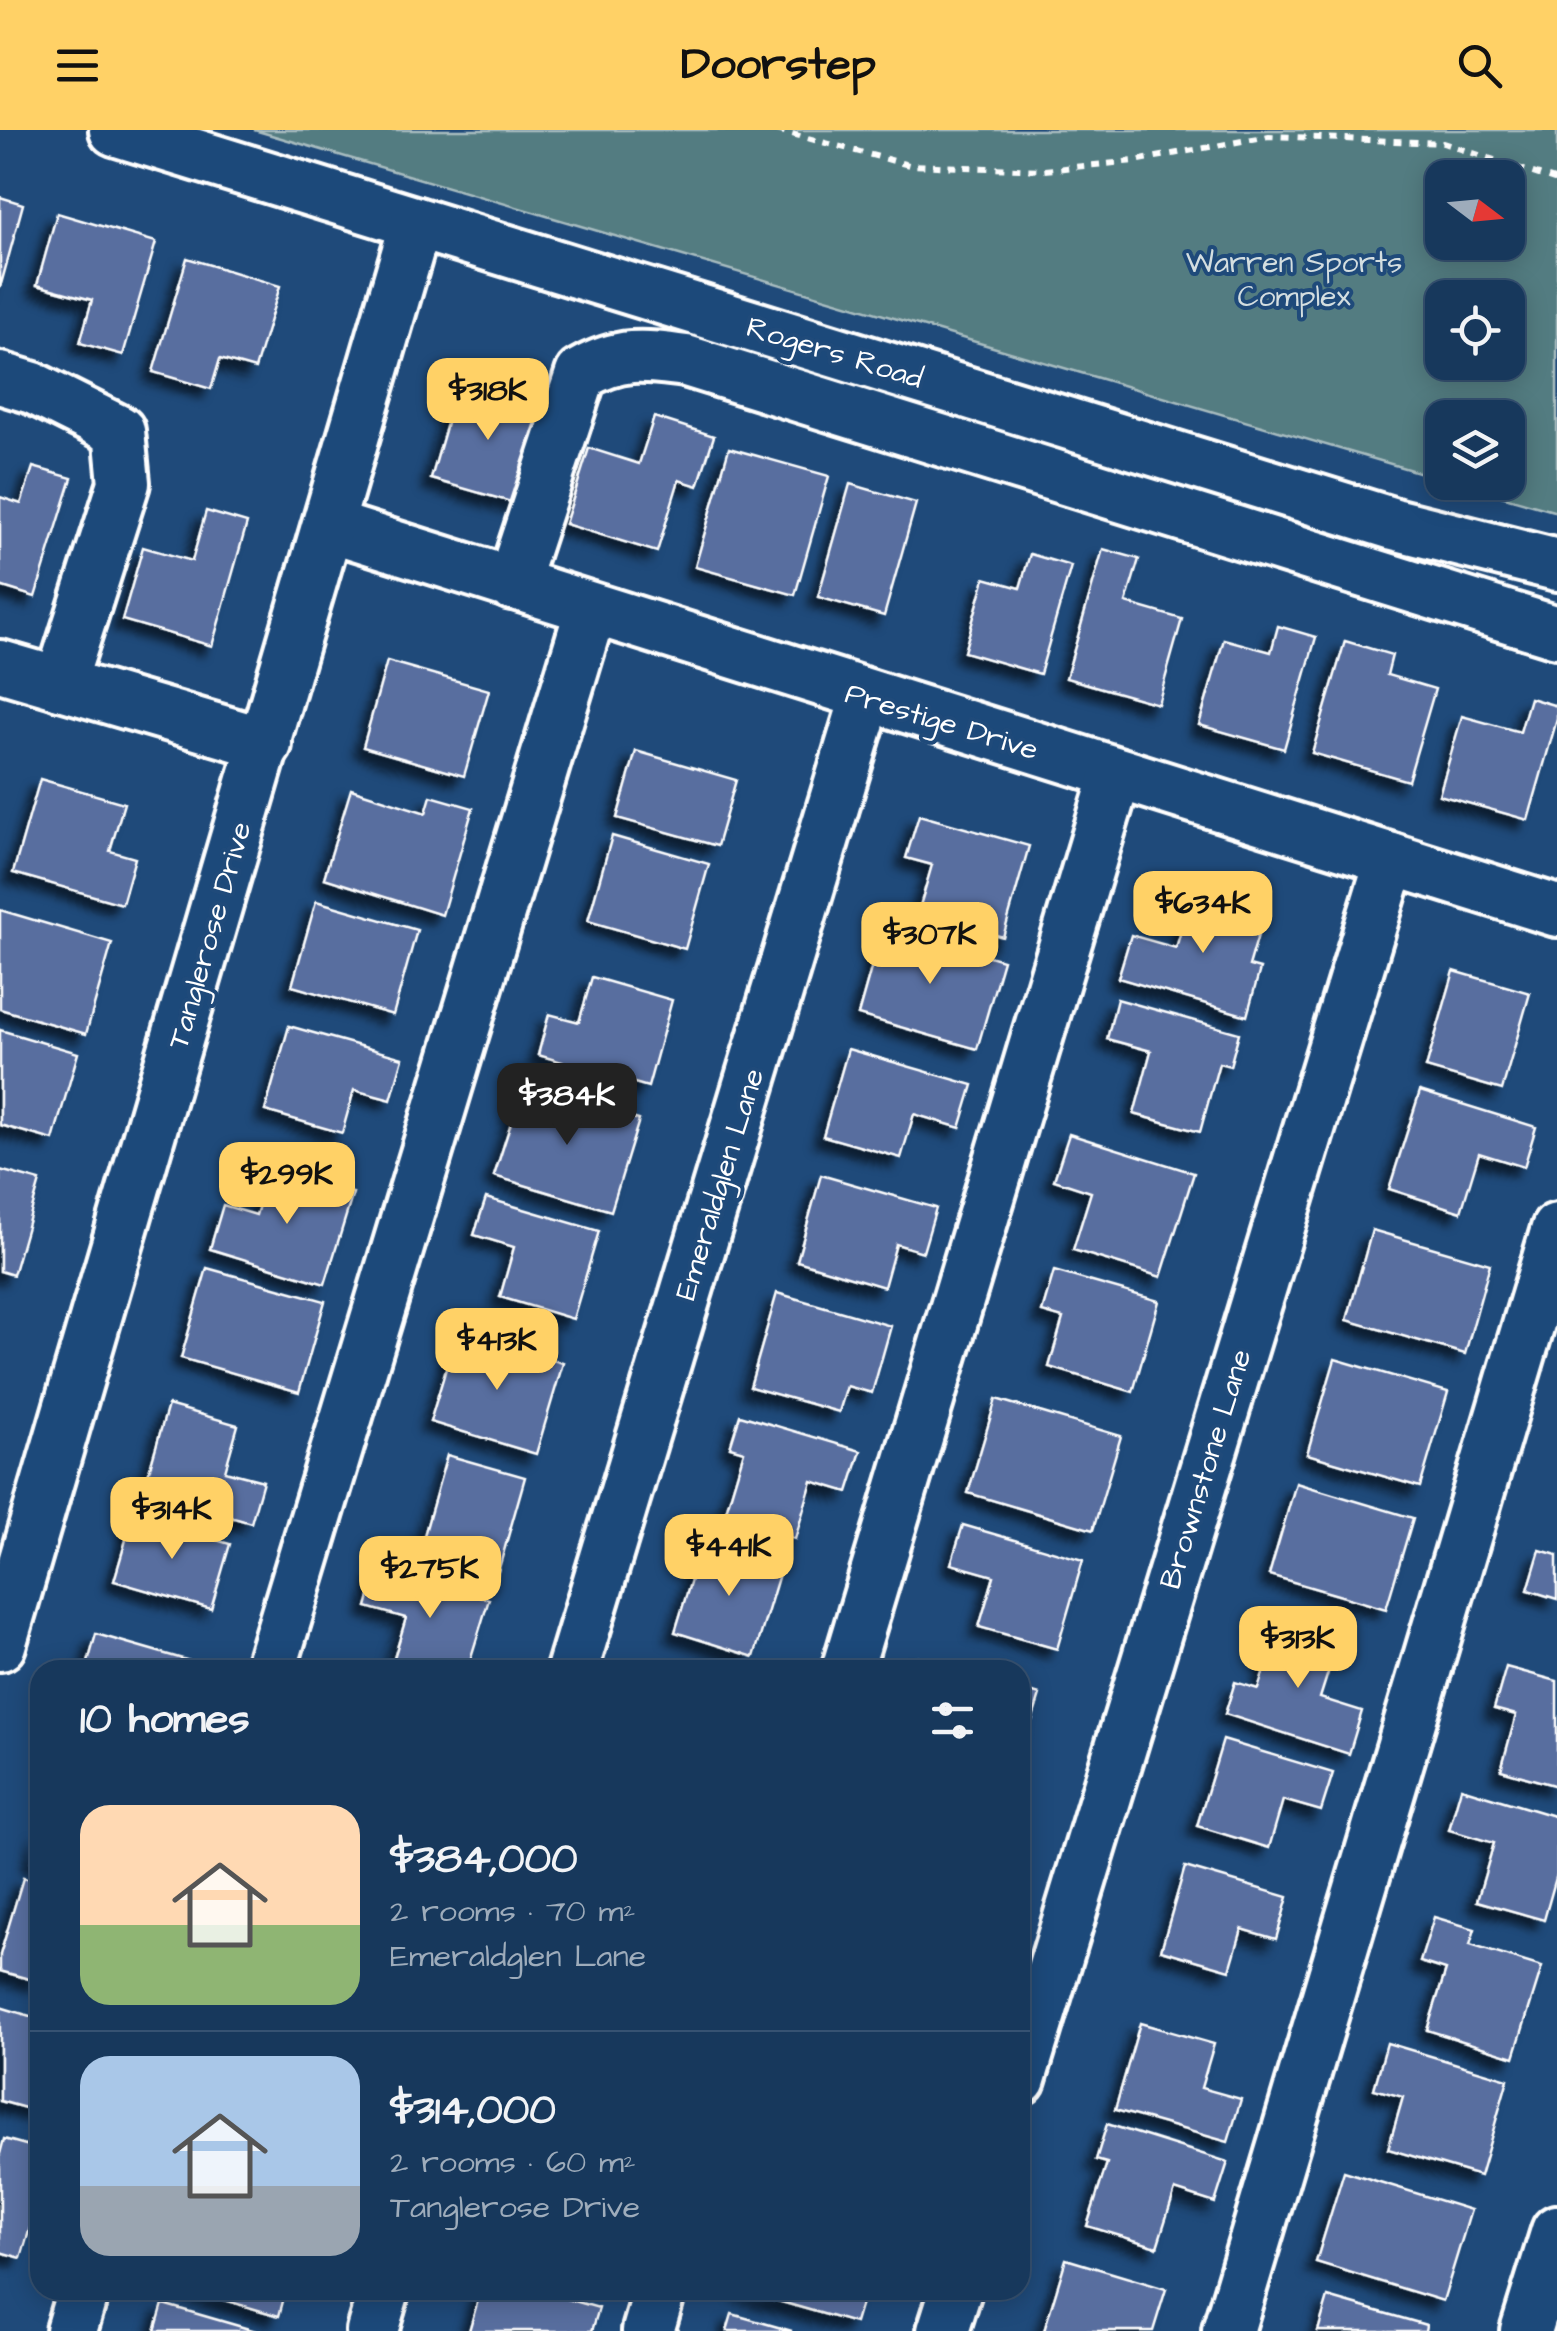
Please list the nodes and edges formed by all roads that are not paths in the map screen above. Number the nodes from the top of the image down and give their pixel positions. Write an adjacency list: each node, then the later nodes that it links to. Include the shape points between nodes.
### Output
1 (115, 130): 2 (street, Rogers Road)
2 (416, 223): 4 (street, Tanglerose Drive); 5 (street, Rogers Road, via 1410,529)
3 (0, 378): 10 (street, via 119,430 124,483)
4 (330, 526): 6 (street, Prestige Drive); 12 (street, Tanglerose Drive)
5 (1557, 565)
6 (512, 584): 7 (street, Prestige Drive); 8 (street, via 581,374 610,358 647,356 686,361)
7 (590, 609): 11 (street, Prestige Drive); 18 (street)
8 (1557, 632)
9 (0, 666): 10 (street)
10 (60, 684): 12 (street)
11 (866, 698): 13 (street, Prestige Drive); 19 (street, Emeraldglen Lane)
12 (266, 744): 17 (street, Tanglerose Drive)
13 (1116, 775): 14 (street, Prestige Drive); 20 (street)
14 (1391, 859): 15 (street, Prestige Drive); 21 (street, Brownstone Lane)
15 (1557, 912)
16 (1557, 1229): 31 (street)
17 (0, 1645)
18 (273, 1660)
19 (575, 1660)
20 (849, 1660)
21 (1030, 2045)
22 (1557, 2231): 32 (street)
23 (80, 2300): 27 (street)
24 (381, 2300): 28 (street)
25 (657, 2300): 29 (street)
26 (953, 2300): 30 (street)
27 (71, 2331)
28 (372, 2331)
29 (648, 2331)
30 (943, 2331)
31 (1228, 2331)
32 (1526, 2331)

